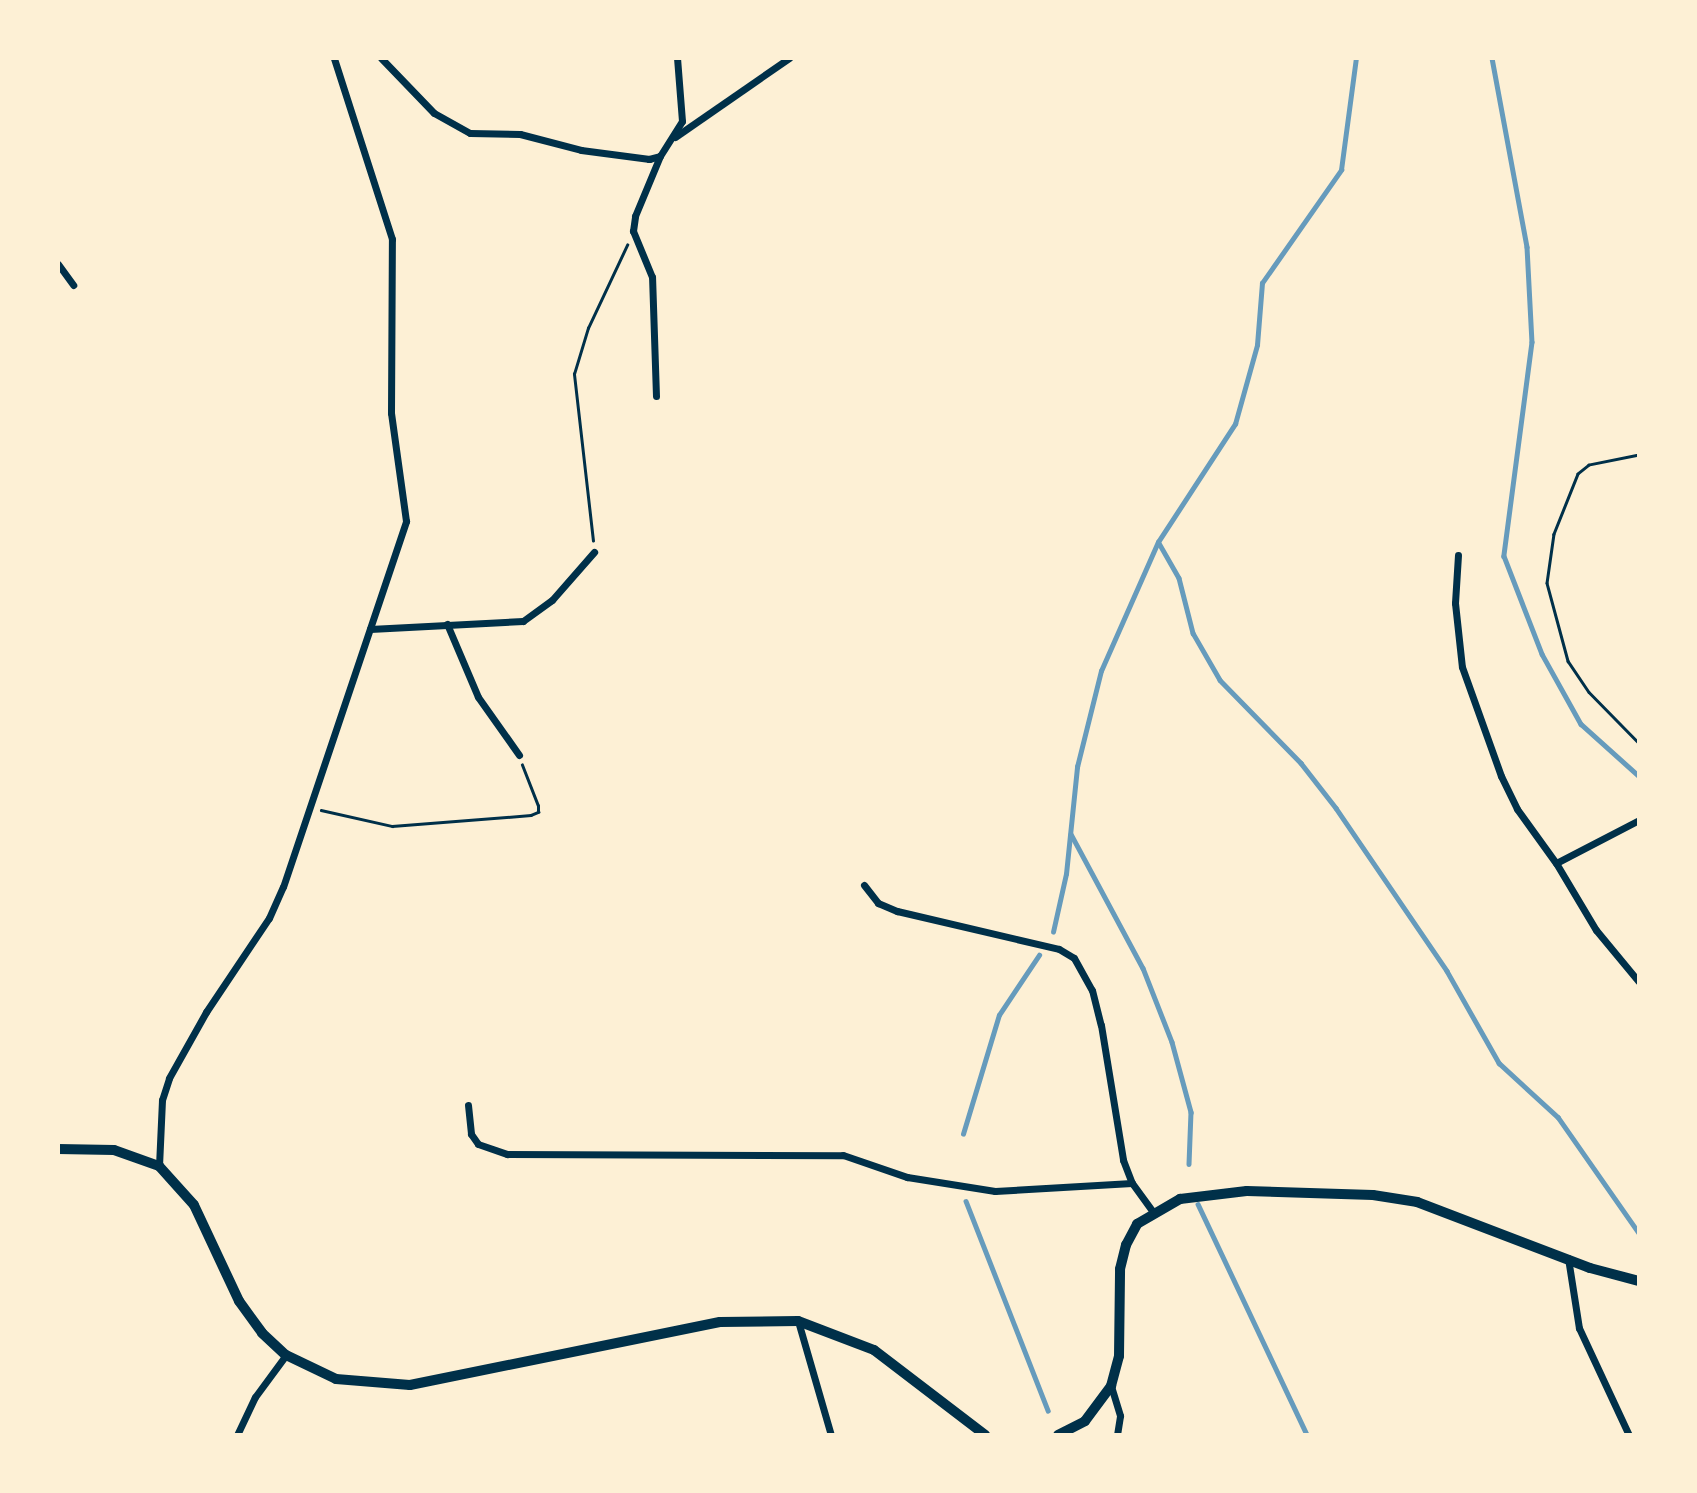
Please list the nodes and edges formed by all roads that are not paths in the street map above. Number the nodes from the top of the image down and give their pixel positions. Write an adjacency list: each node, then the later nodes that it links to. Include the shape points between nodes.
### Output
1 (334, 58): 13 (street, via 391,239 395,265 391,413 406,521)
2 (381, 58): 6 (street, via 434,113 470,133 520,134 581,150)
3 (677, 58): 5 (street, via 683,102)
4 (789, 58): 5 (street)
5 (675, 137): 6 (street)
6 (660, 156): 9 (street, via 635,216 634,232 652,277)
7 (58, 264): 8 (street)
8 (73, 285)
9 (656, 396)
10 (594, 552): 12 (street, via 552,600 523,621)
11 (1458, 555): 16 (street, via 1455,603 1462,667 1501,776 1517,809)
12 (447, 624): 13 (street); 14 (street, via 478,697)
13 (370, 629): 21 (street, via 269,918 206,1012 169,1078 162,1100)
14 (519, 755)
15 (1639, 820): 16 (street)
16 (1556, 863): 18 (street, via 1596,930)
17 (864, 885): 22 (street, via 878,903 897,911 1059,949 1074,958 1098,1013 1117,1136)
18 (1639, 982)
19 (468, 1105): 22 (street, via 468,1120 478,1144 508,1154 843,1155 907,1177 995,1191)
20 (58, 1149): 21 (street, via 114,1150)
21 (159, 1166): 27 (street, via 194,1205 239,1301)
22 (1132, 1183): 23 (street)
23 (1153, 1212): 24 (street, via 1209,1193 1373,1195 1417,1202); 28 (street, via 1137,1224 1123,1257 1119,1356)
24 (1568, 1258): 25 (street); 34 (street, via 1579,1328)
25 (1639, 1281)
26 (799, 1321): 27 (street, via 719,1322 411,1385 336,1379); 30 (street); 31 (street, via 874,1350)
27 (286, 1355): 29 (street, via 255,1397)
28 (1111, 1386): 32 (street, via 1085,1421); 33 (street, via 1120,1416)
29 (237, 1435)
30 (831, 1435)
31 (985, 1435)
32 (1058, 1435)
33 (1117, 1435)
34 (1629, 1435)

